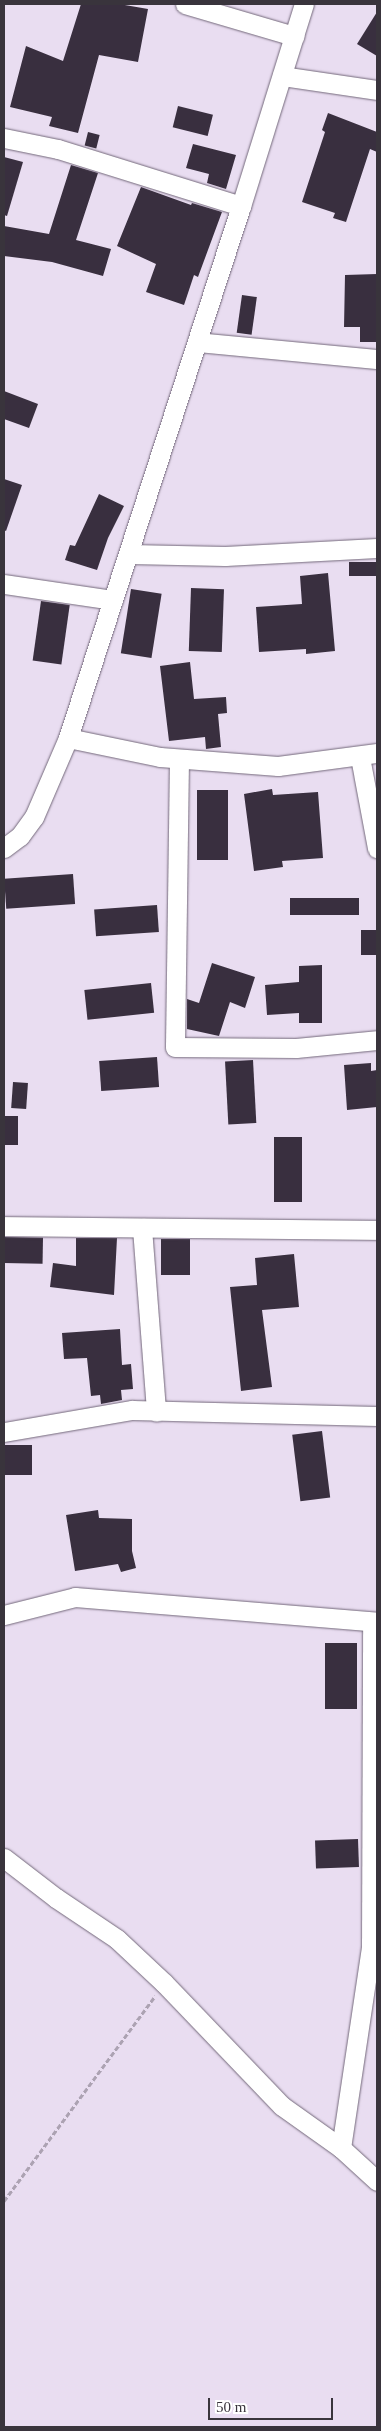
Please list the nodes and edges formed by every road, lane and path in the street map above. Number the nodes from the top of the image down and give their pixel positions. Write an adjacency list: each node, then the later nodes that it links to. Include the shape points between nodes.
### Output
1 (185, 4): 3 (street)
2 (304, 4): 3 (street)
3 (294, 36): 4 (street)
4 (282, 76): 5 (street); 7 (street)
5 (377, 90)
6 (4, 138): 7 (street, via 58,149)
7 (241, 206): 8 (street)
8 (197, 342): 9 (street); 11 (street)
9 (377, 360)
10 (377, 548): 11 (street, via 225,556)
11 (129, 554): 13 (street)
12 (4, 584): 13 (street)
13 (113, 600): 14 (street)
14 (68, 738): 16 (street); 17 (street, via 34,817 20,836)
15 (368, 755): 16 (street, via 278,766); 18 (street)
16 (179, 759): 19 (street, via 174,1047 296,1048)
17 (4, 848)
18 (377, 848)
19 (377, 1040)
20 (4, 1226): 21 (street)
21 (142, 1228): 22 (street); 23 (street)
22 (377, 1230)
23 (156, 1411): 24 (street); 25 (street, via 132,1410)
24 (377, 1416)
25 (4, 1432)
26 (4, 1615): 27 (street, via 75,1597)
27 (375, 1622): 30 (street, via 371,1947)
28 (4, 1858): 29 (street, via 117,1939)
29 (164, 1983): 30 (street, via 282,2106); 32 (path)
30 (341, 2148): 31 (street)
31 (377, 2181)
32 (4, 2201)

